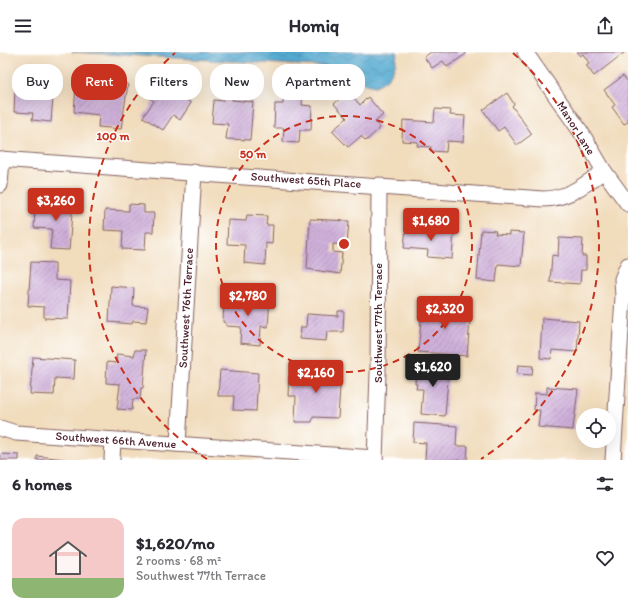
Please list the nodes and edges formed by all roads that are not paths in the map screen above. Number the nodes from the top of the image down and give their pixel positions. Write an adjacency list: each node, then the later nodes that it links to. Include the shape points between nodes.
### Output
1 (525, 52): 4 (street, Manor Lane)
2 (1, 159): 3 (street, Southwest 65th Place); 5 (street)
3 (194, 172): 6 (street, Southwest 65th Place); 11 (street, Southwest 76th Terrace)
4 (604, 172): 6 (street, Southwest 65th Place, via 573,192 553,199); 7 (street, Manor Lane)
5 (0, 185)
6 (379, 185): 12 (street, Southwest 77th Terrace)
7 (628, 204)
8 (628, 265): 14 (street, via 622,279)
9 (0, 428): 10 (street, Southwest 66th Avenue, via 16,433)
10 (113, 440): 11 (street, Southwest 66th Avenue); 13 (street)
11 (178, 444): 12 (street, Southwest 66th Avenue)
12 (375, 459)
13 (112, 460)
14 (613, 460)

